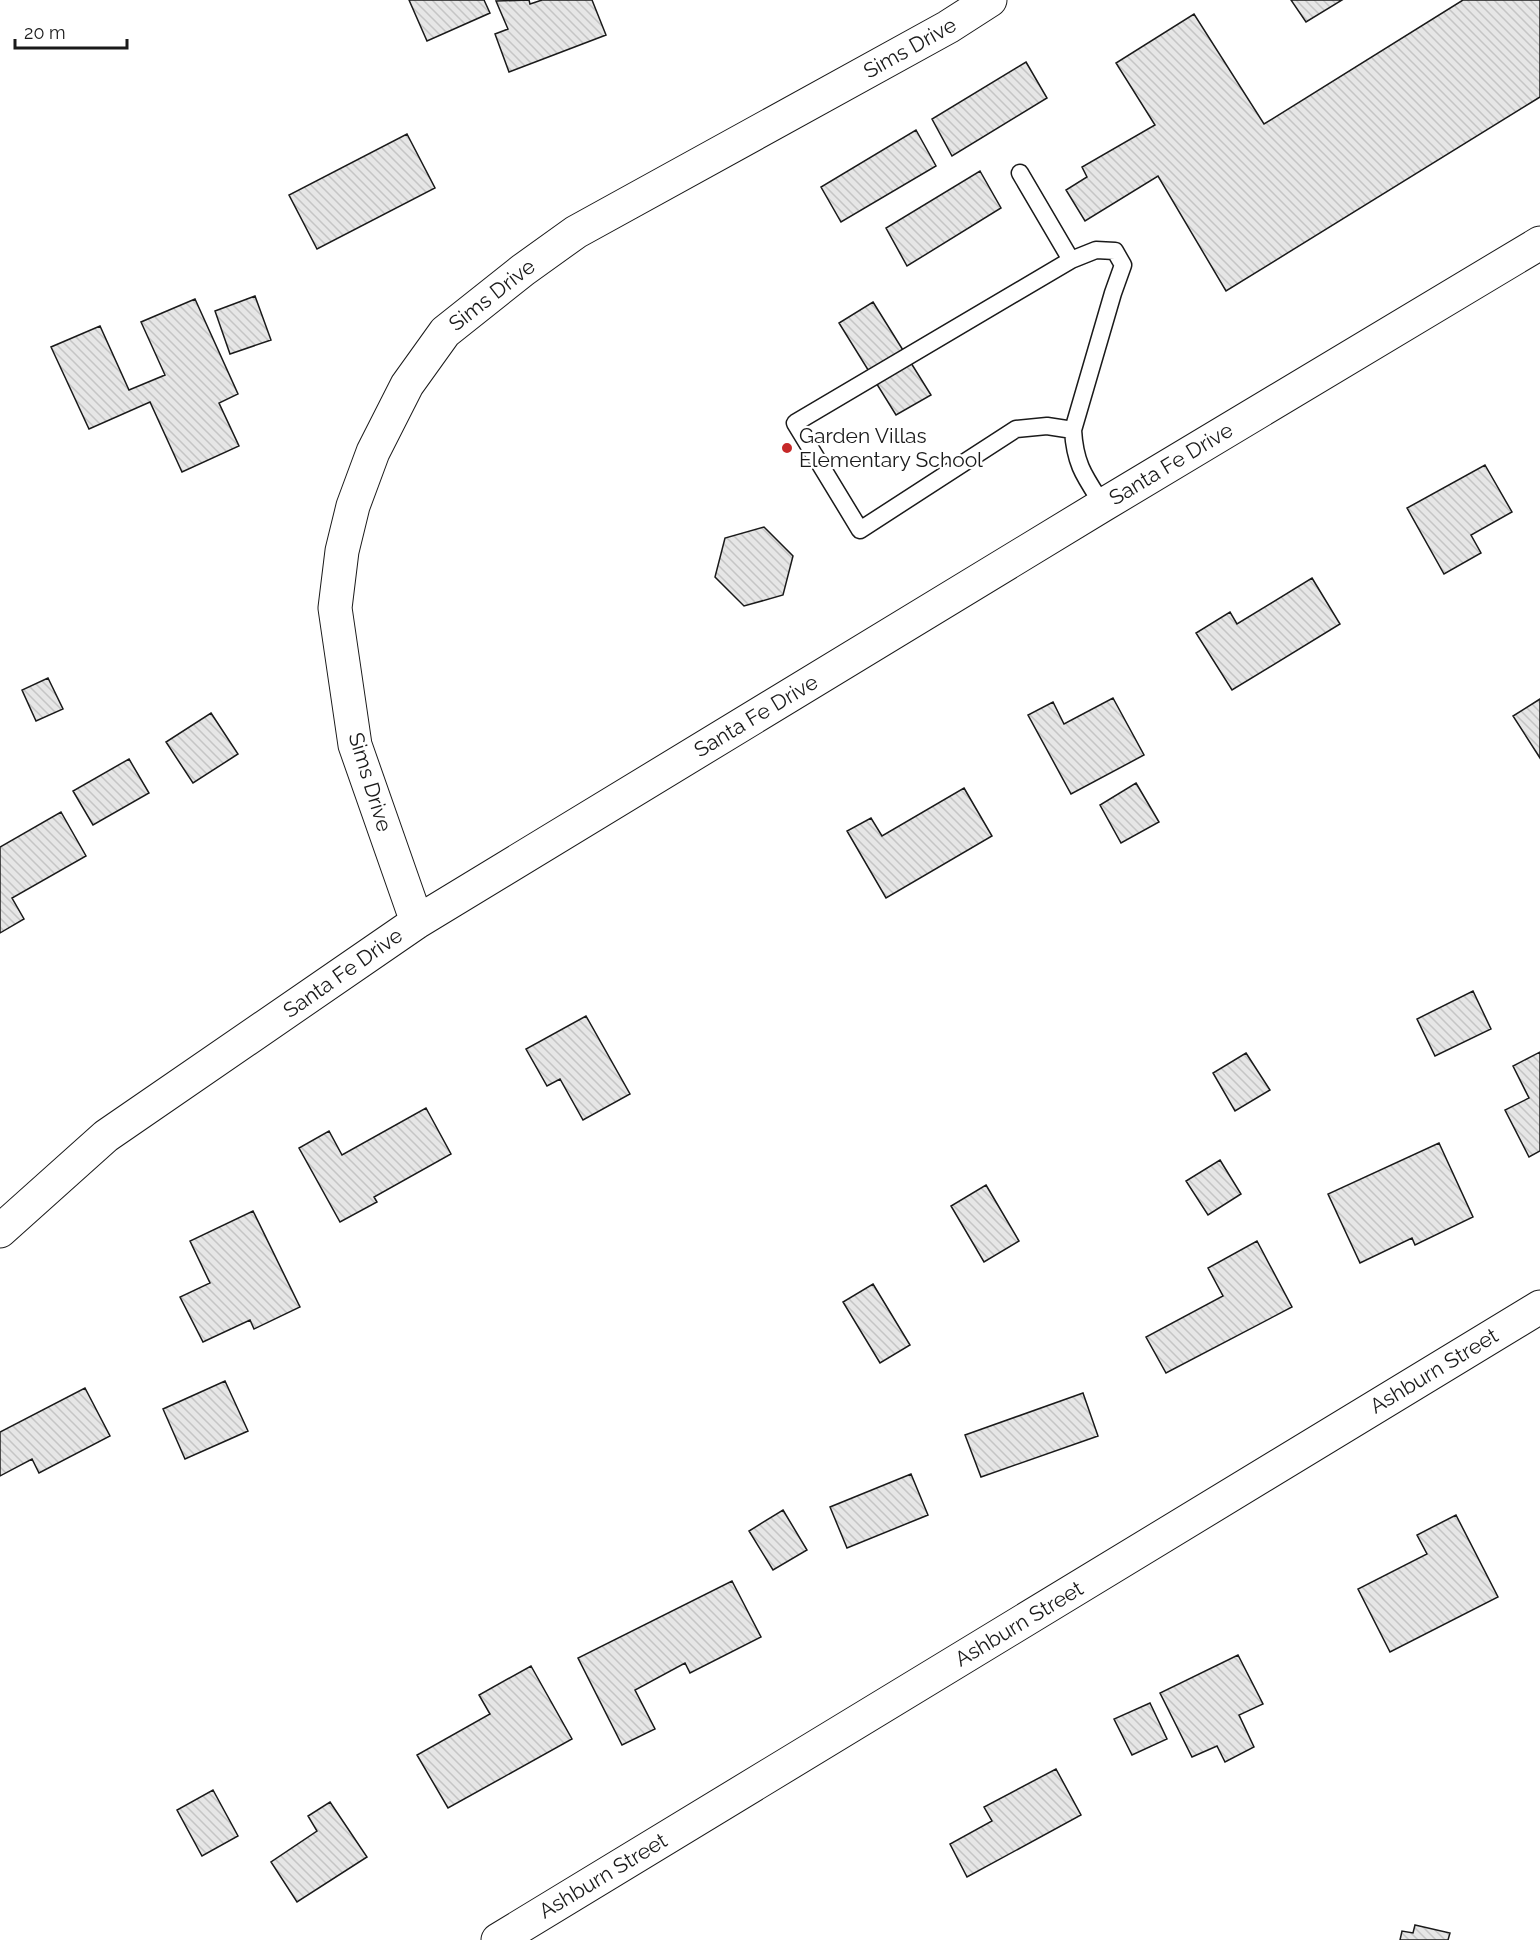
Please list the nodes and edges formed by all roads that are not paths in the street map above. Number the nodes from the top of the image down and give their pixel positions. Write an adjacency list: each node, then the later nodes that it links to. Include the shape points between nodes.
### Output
1 (990, 0): 7 (street, Sims Drive, via 948,27 576,232 445,332 407,385 373,452 353,506 342,551 335,608 355,745)
2 (1020, 173): 4 (lane)
3 (1540, 243): 6 (street, Santa Fe Drive)
4 (1071, 260): 5 (lane, via 1096,250 1115,251 1123,265); 5 (lane, via 795,423 860,530 1016,429 1047,426)
5 (1073, 430): 6 (lane, via 1074,451 1081,471)
6 (1103, 505): 7 (street, Santa Fe Drive)
7 (417, 922): 8 (street, Santa Fe Drive, via 106,1136)
8 (0, 1231)
9 (1540, 1307): 10 (street, Ashburn Street)
10 (498, 1940)

